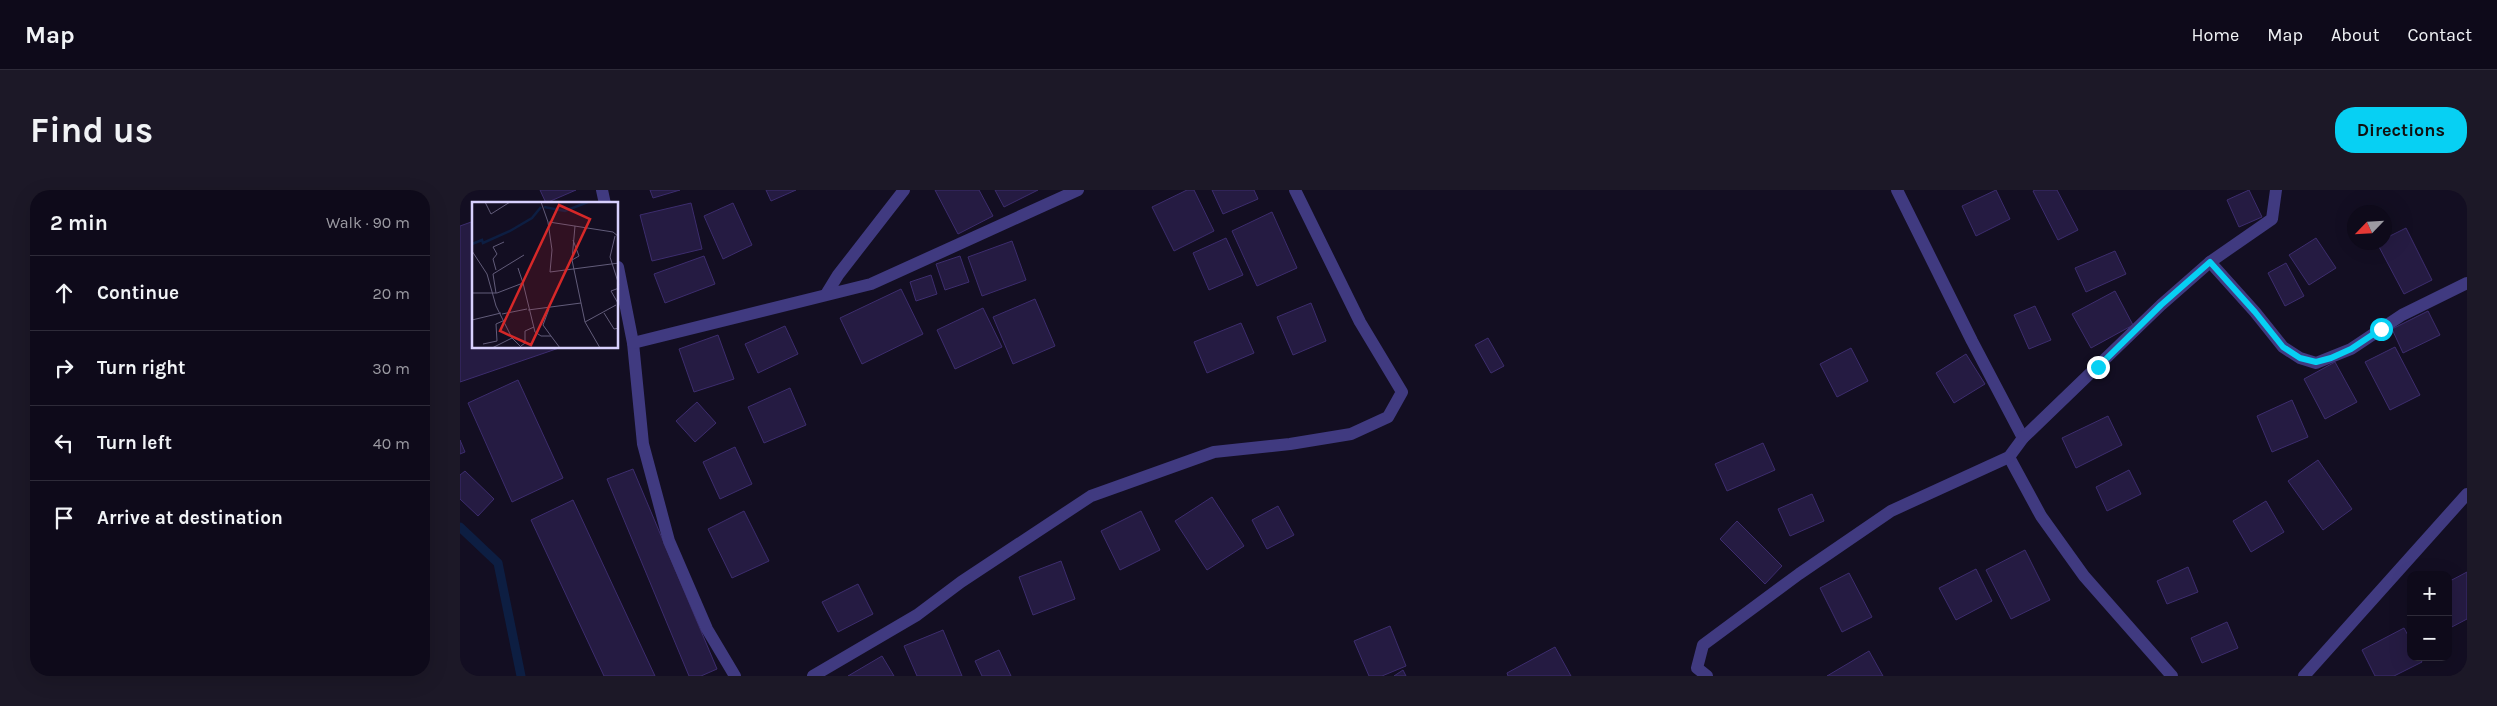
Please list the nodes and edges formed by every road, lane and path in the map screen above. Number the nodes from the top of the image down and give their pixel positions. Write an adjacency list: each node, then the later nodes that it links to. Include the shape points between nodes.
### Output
1 (904, 190): 9 (street)
2 (1078, 190): 9 (street, via 871,284)
3 (1295, 190): 16 (street, via 1360,322 1402,392 1388,417 1351,434 1214,452 1091,496 917,615)
4 (1897, 190): 11 (street)
5 (2276, 190): 6 (street, via 2272,220)
6 (2210, 262): 8 (street, via 2283,347 2300,358 2316,362 2351,349 2402,315); 11 (street)
7 (619, 272): 10 (street)
8 (2467, 283)
9 (827, 293): 10 (street)
10 (633, 343): 15 (street, via 643,444 669,540 707,629)
11 (2023, 438): 12 (street)
12 (2009, 457): 14 (street, via 1883,516 1799,574 1704,645); 17 (street, via 2041,516 2084,576)
13 (2467, 494): 18 (street)
14 (1698, 673)
15 (736, 676)
16 (813, 676)
17 (2172, 676)
18 (2304, 676)

